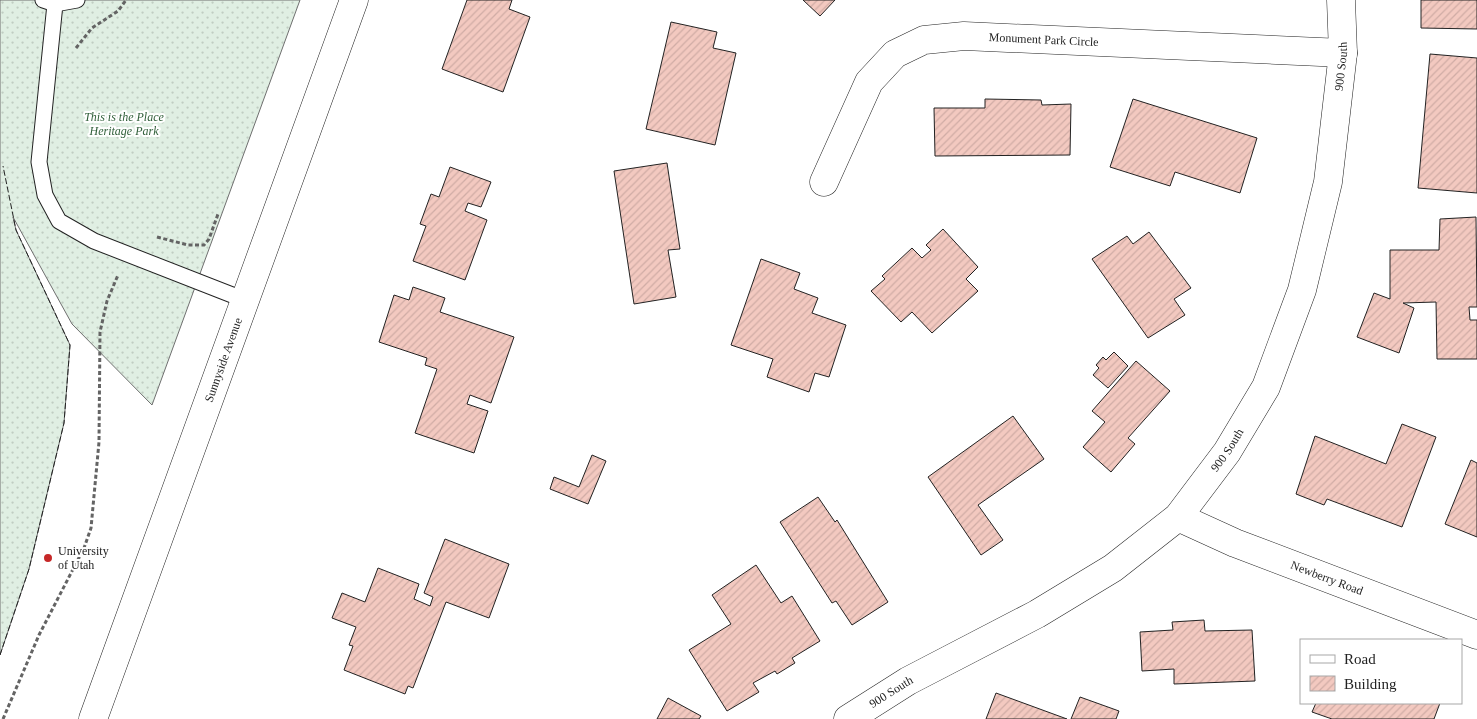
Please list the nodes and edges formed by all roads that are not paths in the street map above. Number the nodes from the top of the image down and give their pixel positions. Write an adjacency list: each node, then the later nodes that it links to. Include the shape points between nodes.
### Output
1 (77, 0): 4 (lane)
2 (354, 0): 7 (street, Sunnyside Avenue)
3 (1341, 0): 5 (street, 900 South)
4 (49, 2): 7 (lane, via 39,162 45,195 60,221 94,241)
5 (1344, 53): 6 (street, Monument Park Circle, via 964,36 924,40 895,54 869,82); 8 (street, 900 South, via 1328,182 1302,290 1266,387 1227,452)
6 (824, 182)
7 (245, 300): 10 (street, Sunnyside Avenue)
8 (1178, 517): 9 (street, Newberry Road, via 1235,543); 11 (street, 900 South, via 1112,568 1037,614 908,681)
9 (1477, 635)
10 (93, 719)
11 (848, 719)

